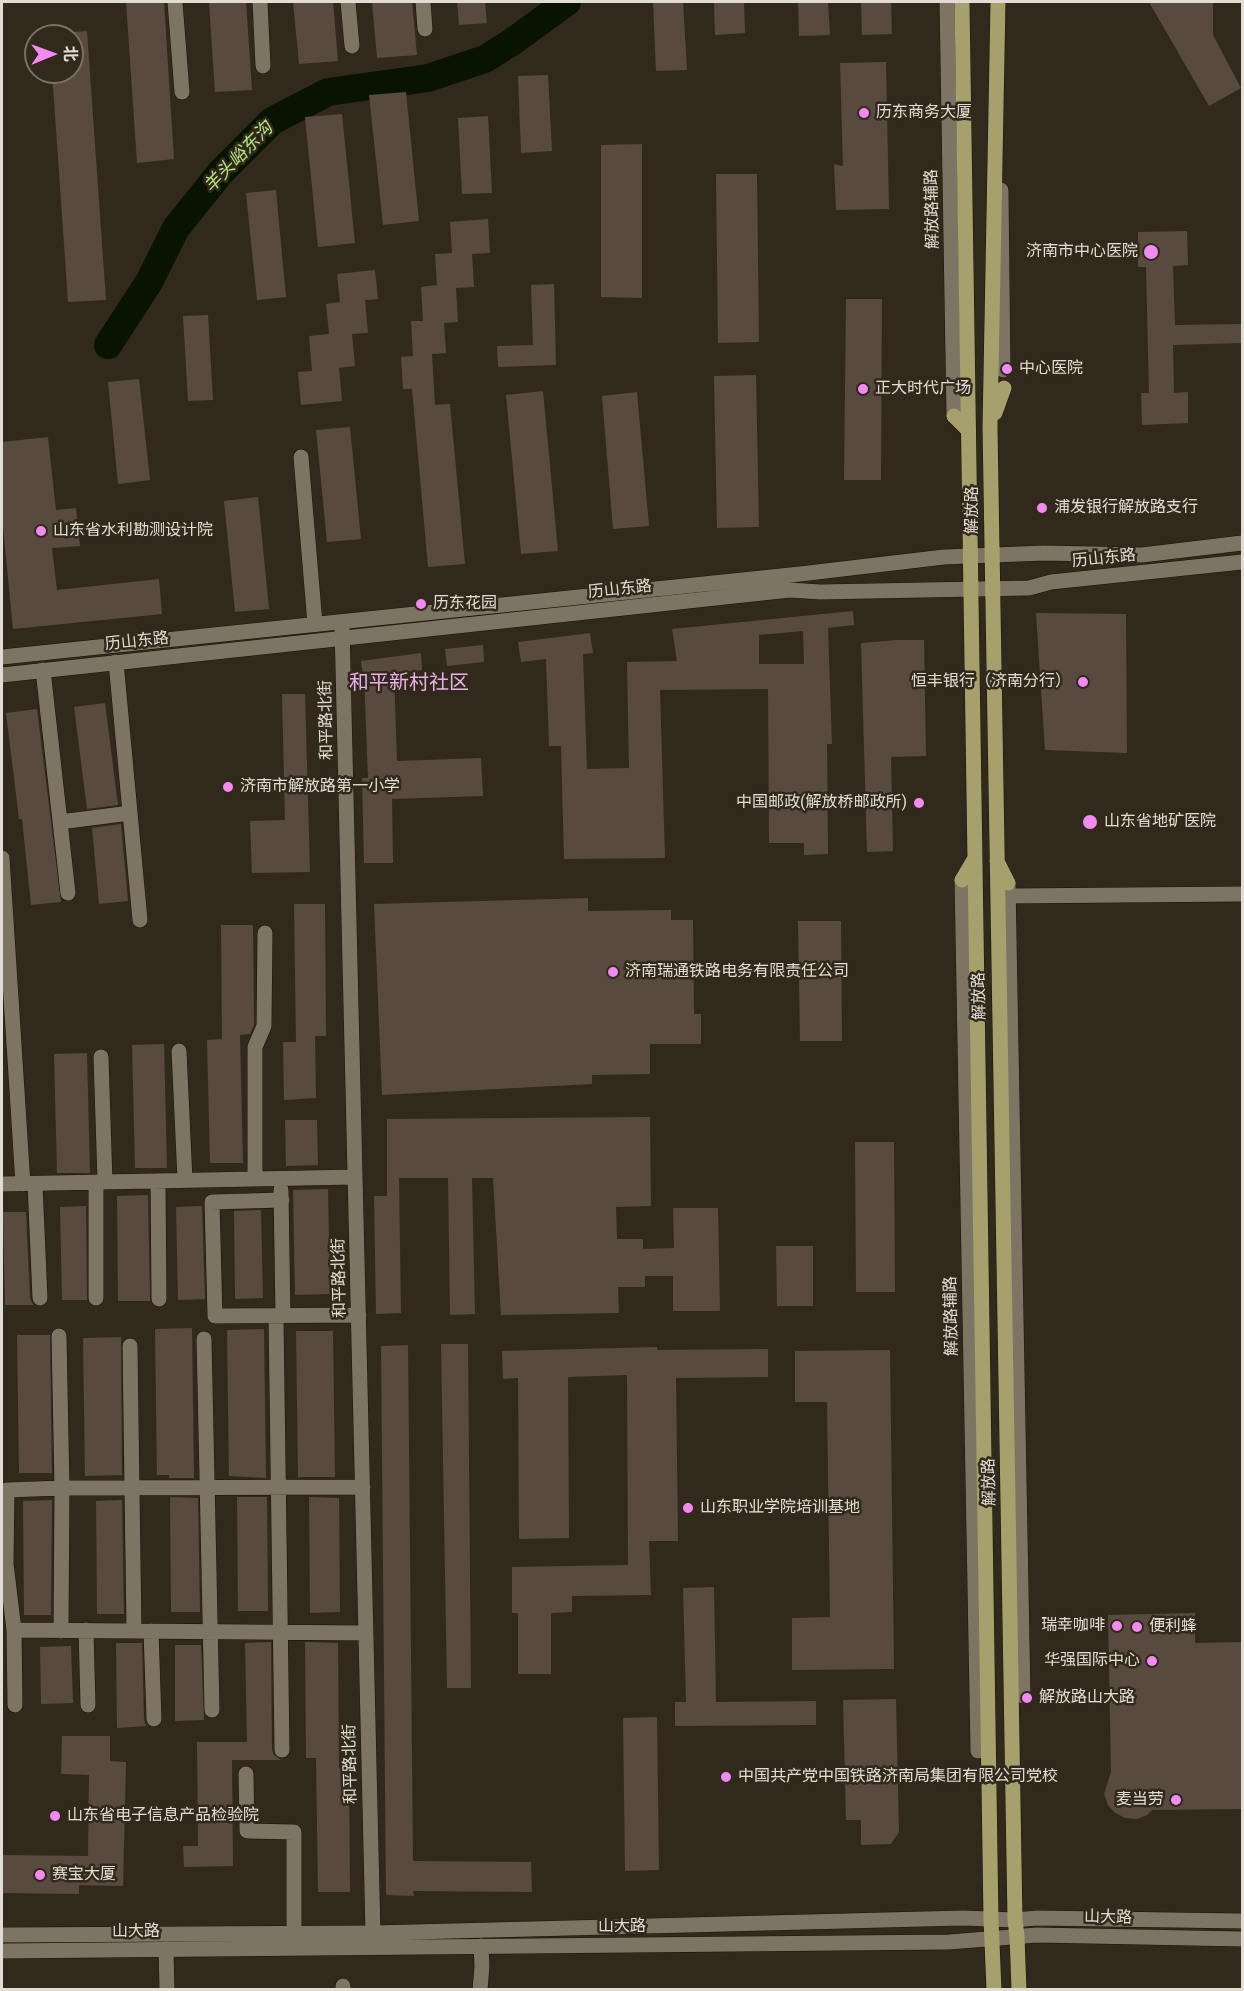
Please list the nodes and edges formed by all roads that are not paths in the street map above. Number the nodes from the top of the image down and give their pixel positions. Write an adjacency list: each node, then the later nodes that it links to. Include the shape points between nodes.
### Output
1 (175, 2): 11 (street)
2 (260, 2): 10 (street)
3 (348, 2): 9 (street)
4 (423, 2): 8 (street)
5 (947, 2): 14 (street, 解放路辅路)
6 (962, 2): 16 (main road, 解放路)
7 (999, 2): 12 (street); 15 (main road, 解放路)
8 (425, 29)
9 (352, 46)
10 (263, 66)
11 (182, 92)
12 (1003, 370)
13 (1004, 388): 15 (main road)
14 (954, 416): 16 (main road)
15 (990, 427): 19 (main road, 解放路)
16 (968, 430): 20 (main road, 解放路)
17 (301, 457): 24 (street)
18 (1242, 543): 19 (street, 历山东路, via 1142,555)
19 (991, 554): 20 (street, 历山东路); 23 (main road, 解放路)
20 (970, 555): 22 (main road, 解放路); 25 (street, 历山东路)
21 (1242, 562): 23 (street, 历山东路)
22 (970, 590): 23 (street, 历山东路); 25 (street, 历山东路, via 790,590); 34 (main road, 解放路)
23 (992, 590): 35 (main road, 解放路)
24 (315, 624): 25 (street, 历山东路); 26 (street, 历山东路)
25 (342, 630): 27 (street, 历山东路); 44 (street, 和平路北街)
26 (2, 657)
27 (116, 662): 28 (street, 历山东路); 30 (street)
28 (44, 670): 29 (street, 历山东路); 31 (street)
29 (2, 675)
30 (130, 813): 31 (street); 40 (street)
31 (60, 822): 38 (street)
32 (2, 849): 33 (street)
33 (2, 858): 51 (street)
34 (975, 858): 36 (main road); 84 (main road, 解放路)
35 (996, 858): 37 (main road); 83 (main road, 解放路)
36 (962, 880): 82 (street, 解放路辅路)
37 (1008, 889): 39 (street); 75 (street)
38 (68, 892)
39 (1242, 894)
40 (140, 920)
41 (265, 933): 45 (street, via 264,1026 255,1047)
42 (179, 1051): 47 (street)
43 (101, 1057): 49 (street)
44 (355, 1177): 46 (street); 56 (street, 和平路北街)
45 (255, 1179): 46 (street); 47 (street)
46 (281, 1179): 52 (street)
47 (185, 1180): 48 (street)
48 (158, 1181): 49 (street); 55 (street)
49 (101, 1182): 51 (street); 54 (street)
50 (2, 1184): 51 (street)
51 (29, 1184): 53 (street)
52 (282, 1200): 57 (street); 57 (street, via 212,1202 215,1316)
53 (40, 1298)
54 (96, 1298)
55 (159, 1299)
56 (358, 1315): 57 (street); 61 (street, 和平路北街)
57 (280, 1316): 65 (street)
58 (59, 1336): 62 (street)
59 (204, 1339): 64 (street)
60 (130, 1346): 63 (street)
61 (363, 1487): 65 (street); 74 (street, 和平路北街)
62 (62, 1488): 63 (street); 66 (street, via 6,1490); 69 (street)
63 (132, 1488): 64 (street); 70 (street)
64 (206, 1488): 65 (street); 72 (street)
65 (278, 1488): 73 (street)
66 (4, 1564): 67 (street)
67 (14, 1630): 69 (street); 76 (street)
68 (86, 1630): 69 (street); 70 (street); 77 (street)
69 (61, 1631)
70 (134, 1631): 71 (street)
71 (151, 1631): 72 (street); 79 (street)
72 (210, 1632): 73 (street); 78 (street)
73 (281, 1632): 74 (street); 81 (street)
74 (366, 1633): 89 (street, 和平路北街)
75 (1023, 1696)
76 (15, 1705)
77 (88, 1705)
78 (212, 1710)
79 (154, 1719)
80 (1024, 1744): 83 (main road)
81 (282, 1750)
82 (978, 1751): 84 (main road)
83 (1013, 1762): 88 (main road, 解放路)
84 (990, 1763): 86 (main road, 解放路)
85 (246, 1774): 90 (street, via 246,1831 294,1832)
86 (991, 1919): 88 (street, 山大路); 89 (street, 山大路); 93 (main road, 解放路)
87 (1242, 1921): 88 (street, 山大路, via 1037,1918)
88 (1016, 1928): 92 (street, 山大路); 93 (street, 山大路); 100 (main road, 解放路)
89 (373, 1933): 90 (street, 山大路)
90 (294, 1934): 91 (street, 山大路)
91 (2, 1935)
92 (1242, 1939)
93 (992, 1940): 94 (street, 山大路); 99 (main road, 解放路)
94 (481, 1946): 95 (street, 山大路); 98 (street)
95 (166, 1950): 96 (street, 山大路); 97 (street)
96 (2, 1951)
97 (167, 1989)
98 (480, 1989)
99 (994, 1989)
100 (1018, 1989)

